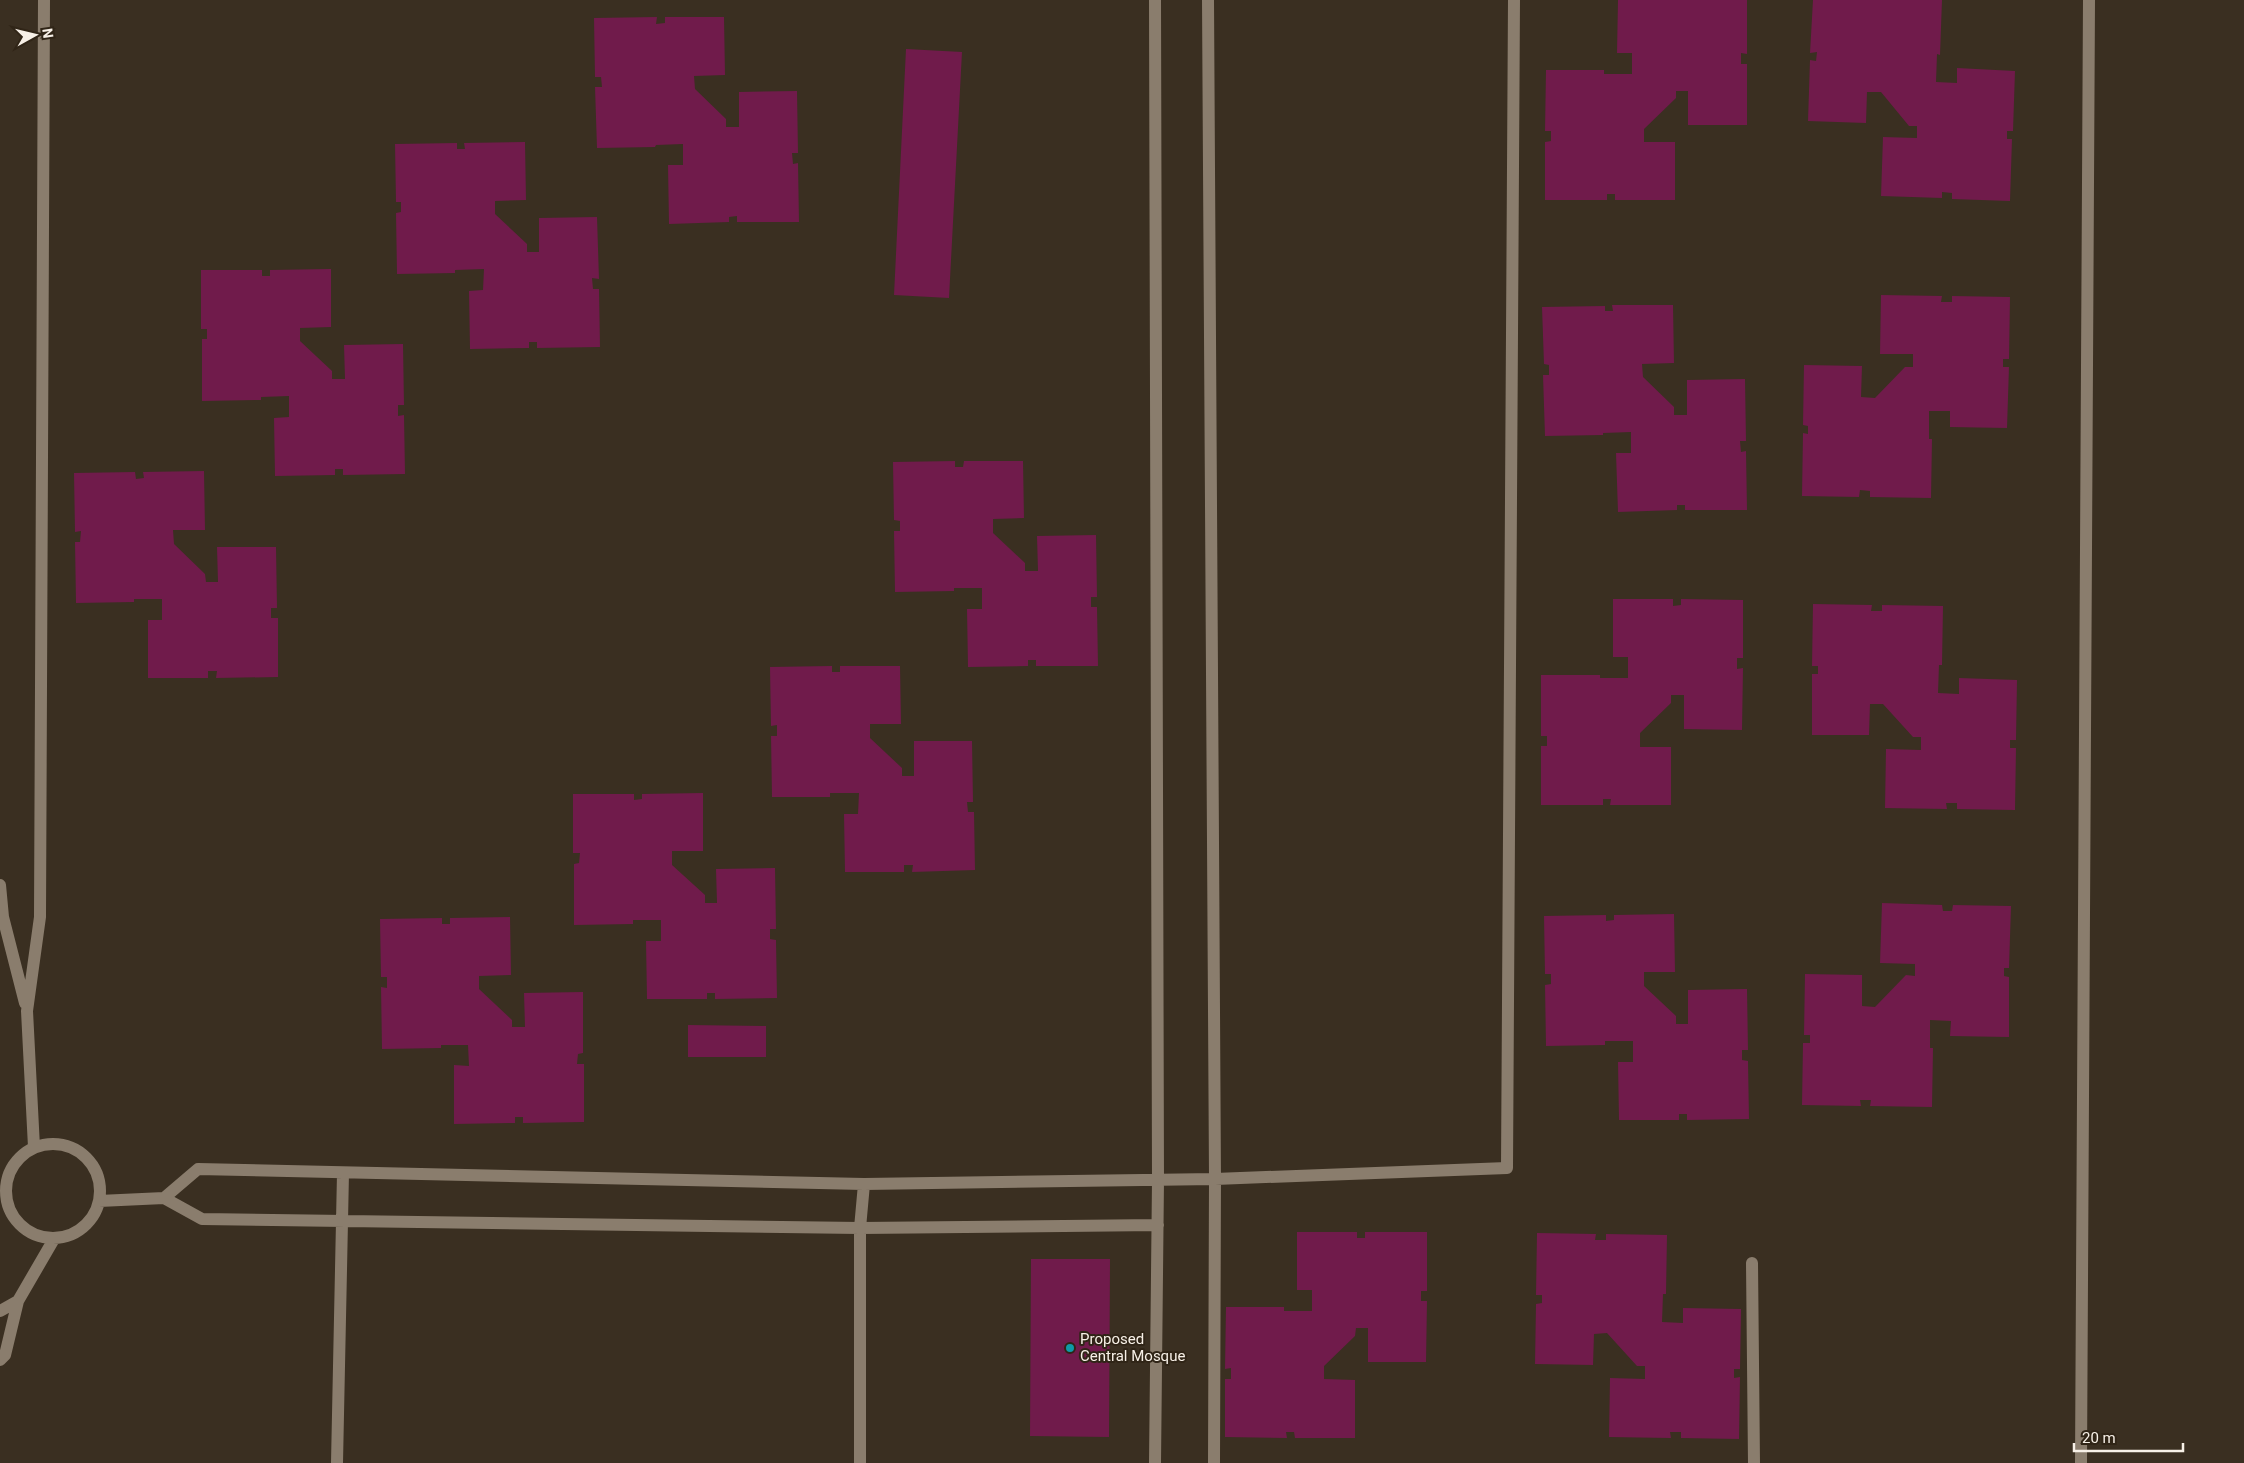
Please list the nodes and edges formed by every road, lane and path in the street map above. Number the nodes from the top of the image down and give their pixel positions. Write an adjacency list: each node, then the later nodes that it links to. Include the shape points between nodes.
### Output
1 (44, 0): 7 (street, via 40,917)
2 (1155, 0): 11 (street)
3 (1208, 0): 10 (street)
4 (1514, 0): 10 (street, via 1507,1168)
5 (2090, 0): 27 (street)
6 (0, 885): 7 (street, via 4,917)
7 (27, 1011): 8 (street)
8 (34, 1147): 14 (street, via 62,1144 87,1158 100,1183); 17 (street, via 20,1156 11,1169 6,1184 6,1201 12,1216 23,1228 37,1236)
9 (343, 1173): 12 (street); 13 (street, via 198,1169); 22 (street)
10 (1216, 1179): 11 (street); 25 (street)
11 (1158, 1180): 12 (street); 15 (street)
12 (864, 1184): 16 (street)
13 (164, 1198): 14 (street); 16 (street, via 202,1219)
14 (99, 1201): 17 (street, via 84,1228 70,1236)
15 (1158, 1225): 16 (street); 24 (street)
16 (860, 1228): 23 (street)
17 (54, 1239): 19 (street)
18 (1752, 1263): 26 (street)
19 (18, 1301): 20 (street); 21 (street, via 5,1354)
20 (0, 1311)
21 (0, 1360)
22 (338, 1463)
23 (860, 1463)
24 (1155, 1463)
25 (1214, 1463)
26 (1754, 1463)
27 (2081, 1463)

